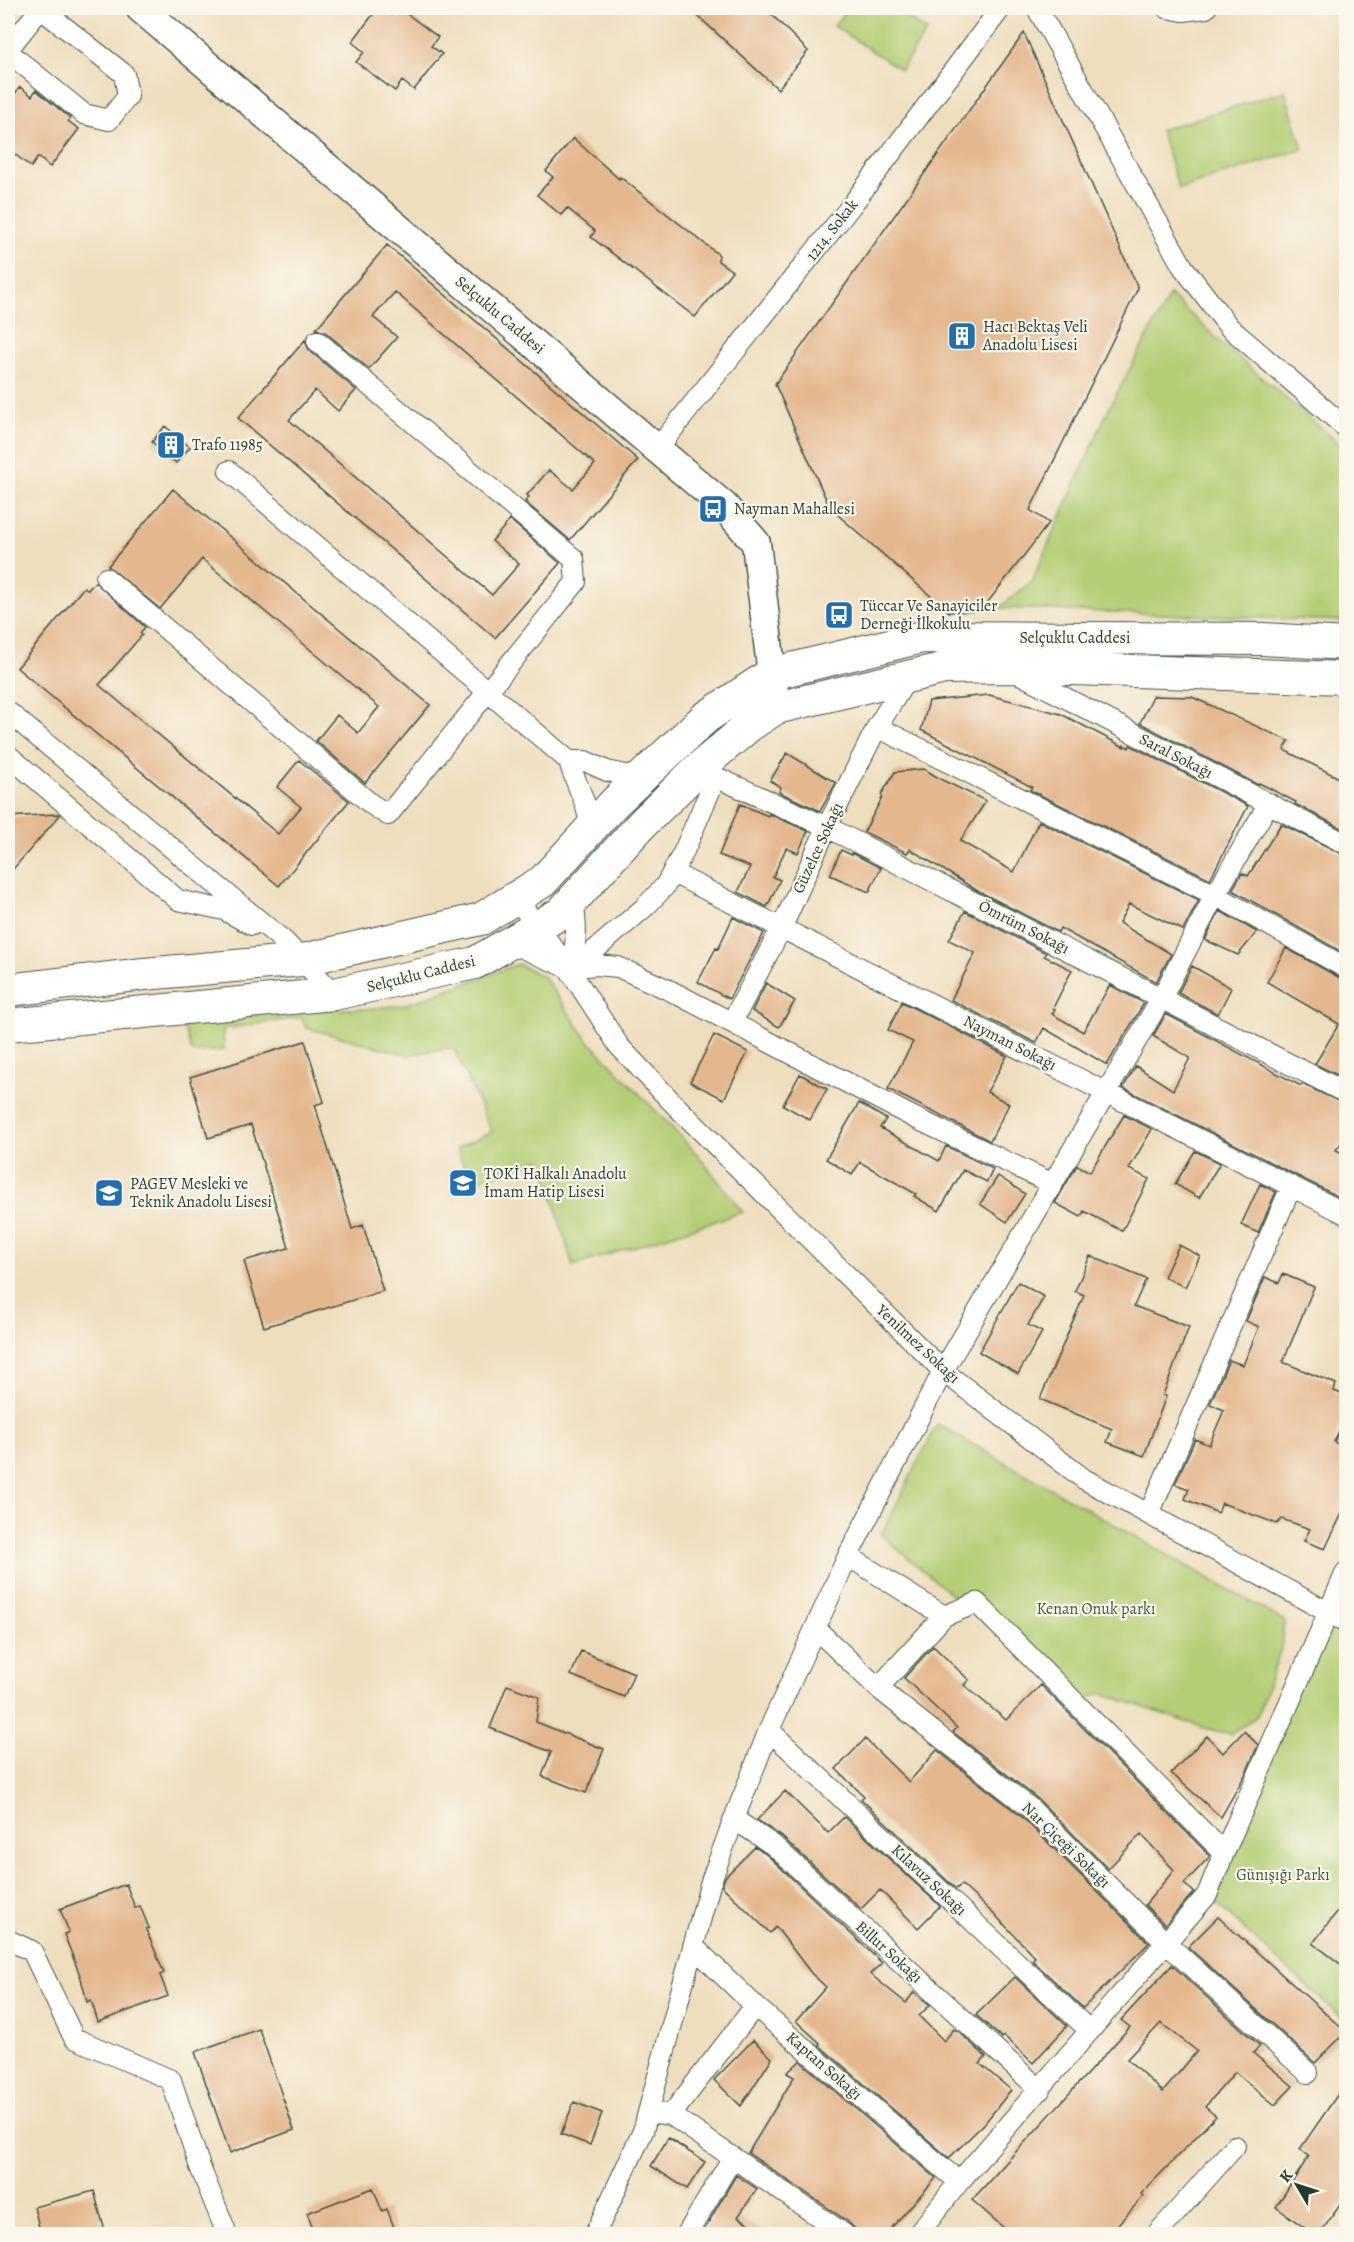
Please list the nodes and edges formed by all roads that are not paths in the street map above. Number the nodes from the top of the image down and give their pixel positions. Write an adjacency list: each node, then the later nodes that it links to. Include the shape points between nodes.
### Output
1 (41, 8): 7 (street); 7 (street, via 124,74 128,96 109,120 84,114)
2 (140, 8): 10 (street, Selçuklu Caddesi)
3 (1001, 8): 10 (street, 1214. Sokak, via 851,206)
4 (1037, 8): 9 (street, via 1183,267 1229,327)
5 (1167, 8): 6 (street)
6 (1206, 8)
7 (8, 51)
8 (317, 341): 18 (street, via 574,558 576,582)
9 (1347, 428)
10 (657, 449): 15 (street, Selçuklu Caddesi, via 724,506 756,543)
11 (229, 471): 18 (street)
12 (106, 579): 18 (street, via 388,815)
13 (1347, 644): 15 (main road, Selçuklu Caddesi, via 1263,639 922,637)
14 (1006, 667): 16 (main road, Selçuklu Caddesi, via 945,668); 17 (main road, Selçuklu Caddesi); 26 (street, Saral Sokağı)
15 (771, 674): 19 (street, Selçuklu Caddesi); 25 (main road, Selçuklu Caddesi, via 705,718)
16 (908, 677): 19 (main road, Selçuklu Caddesi); 21 (street, Güzelce Sokağı)
17 (1347, 678)
18 (487, 692): 23 (street)
19 (776, 708): 24 (main road, Selçuklu Caddesi, via 750,725)
20 (8, 712): 37 (street)
21 (877, 727): 27 (street, Güzelce Sokağı); 31 (street)
22 (8, 755): 37 (street, via 178,900 224,910)
23 (569, 761): 25 (street); 28 (street, via 590,817)
24 (707, 773): 27 (street, Ömrüm Sokağı); 30 (street, via 684,851); 33 (main road, Selçuklu Caddesi, via 642,824)
25 (640, 778): 28 (main road, Selçuklu Caddesi)
26 (1269, 803): 29 (street, Saral Sokağı); 31 (street)
27 (827, 827): 35 (street, Güzelce Sokağı); 42 (street, Ömrüm Sokağı)
28 (590, 829): 32 (main road, Selçuklu Caddesi, via 543,881)
29 (1347, 844)
30 (673, 873): 35 (street, Nayman Sokağı); 39 (street, via 645,907)
31 (1215, 895): 38 (street); 42 (street)
32 (516, 898): 34 (street, Yenilmez Sokağı); 37 (main road, Selçuklu Caddesi, via 481,919)
33 (573, 900): 34 (main road, Selçuklu Caddesi, via 561,913); 39 (street, via 576,950)
34 (537, 926): 36 (main road, Selçuklu Caddesi); 39 (street, Yenilmez Sokağı)
35 (782, 927): 43 (street, Güzelce Sokağı); 45 (street, Nayman Sokağı)
36 (498, 950): 39 (street, via 520,947); 41 (main road, Selçuklu Caddesi, via 475,963)
37 (293, 951): 40 (main road, Selçuklu Caddesi, via 144,974); 41 (street)
38 (1347, 968)
39 (571, 969): 43 (street, via 597,965 618,968); 50 (street, Yenilmez Sokağı, via 619,1046)
40 (13, 985)
41 (333, 994): 44 (main road, Selçuklu Caddesi)
42 (1161, 997): 45 (street); 46 (street, Ömrüm Sokağı)
43 (732, 1022): 47 (street, via 913,1117)
44 (8, 1025)
45 (1105, 1091): 47 (street); 48 (street, Nayman Sokağı)
46 (1347, 1093)
47 (1053, 1184): 50 (street)
48 (1291, 1186): 49 (street, Nayman Sokağı); 51 (street)
49 (1347, 1214)
50 (943, 1371): 51 (street, Yenilmez Sokağı, via 1084,1479); 52 (street)
51 (1149, 1514): 54 (street, Yenilmez Sokağı)
52 (848, 1556): 55 (street); 57 (street)
53 (1347, 1572): 54 (street)
54 (1328, 1612): 56 (street, Yenilmez Sokağı); 61 (street)
55 (944, 1616): 58 (street); 61 (street, via 978,1603)
56 (1347, 1622)
57 (815, 1628): 58 (street, Nar Çiçeği Sokağı); 59 (street)
58 (878, 1688): 63 (street, Nar Çiçeği Sokağı, via 1030,1808)
59 (769, 1730): 60 (street); 66 (street, Kılavuz Sokağı)
60 (734, 1819): 64 (street); 68 (street, Billur Sokağı, via 772,1845)
61 (1224, 1853): 63 (street, via 1207,1895)
62 (8, 1941): 74 (street, via 32,1951 74,2038 171,2080 225,2229)
63 (1166, 1943): 66 (street); 67 (street, Nar Çiçeği Sokağı)
64 (693, 1946): 65 (street, Kaptan Sokağı); 69 (street)
65 (755, 2006): 70 (street); 73 (street, Kaptan Sokağı)
66 (1089, 2030): 68 (street)
67 (1308, 2073)
68 (1040, 2090): 73 (street)
69 (648, 2112): 70 (street); 75 (street)
70 (671, 2115): 72 (street)
71 (1235, 2146): 79 (street)
72 (733, 2157): 76 (street); 77 (street)
73 (959, 2182): 78 (street)
74 (222, 2235)
75 (595, 2235)
76 (687, 2235)
77 (844, 2235)
78 (918, 2235)
79 (1157, 2235)

